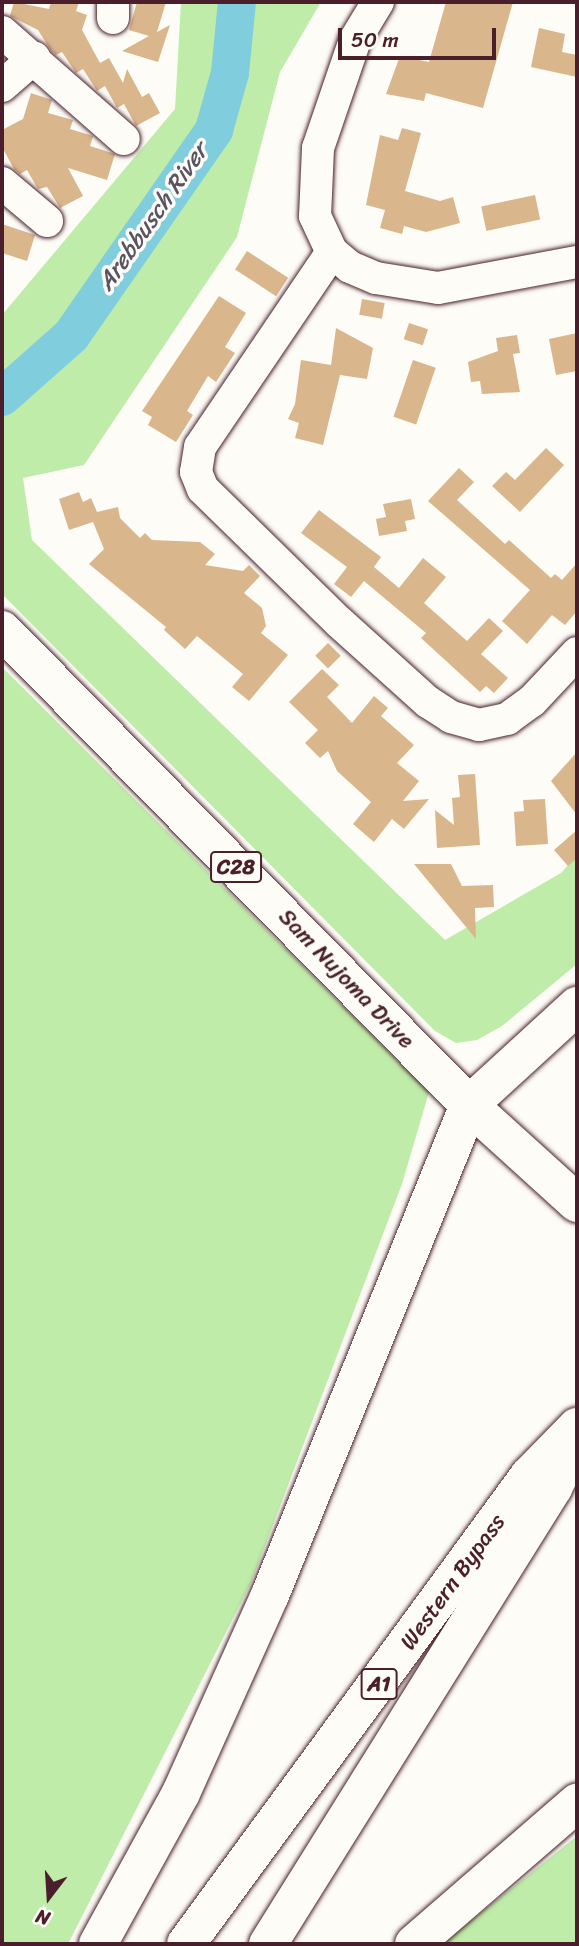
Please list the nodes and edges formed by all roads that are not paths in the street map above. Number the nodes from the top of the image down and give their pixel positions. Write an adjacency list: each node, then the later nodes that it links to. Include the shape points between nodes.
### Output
1 (378, 2): 8 (street, via 355,40 318,148 315,216)
2 (2, 32): 3 (street)
3 (34, 58): 4 (street); 5 (street)
4 (2, 86)
5 (124, 139)
6 (2, 183): 7 (street)
7 (47, 221)
8 (332, 252): 9 (street, via 350,267 376,278 438,288); 11 (street, via 200,447 196,472 203,489 339,622 451,718 479,725 508,719 532,701)
9 (577, 262)
10 (2, 630): 13 (highway, Sam Nujoma Drive / C28)
11 (577, 653)
12 (577, 1006): 13 (highway)
13 (469, 1105): 14 (highway, Sam Nujoma Drive / C28); 18 (highway, via 270,1595 181,1793)
14 (577, 1203)
15 (577, 1427): 19 (highway, Western Bypass / A1, via 529,1476)
16 (577, 1438): 20 (highway, Western Bypass / A1, via 553,1488)
17 (577, 1803): 21 (highway)
18 (98, 1944)
19 (186, 1944)
20 (268, 1944)
21 (414, 1944)

